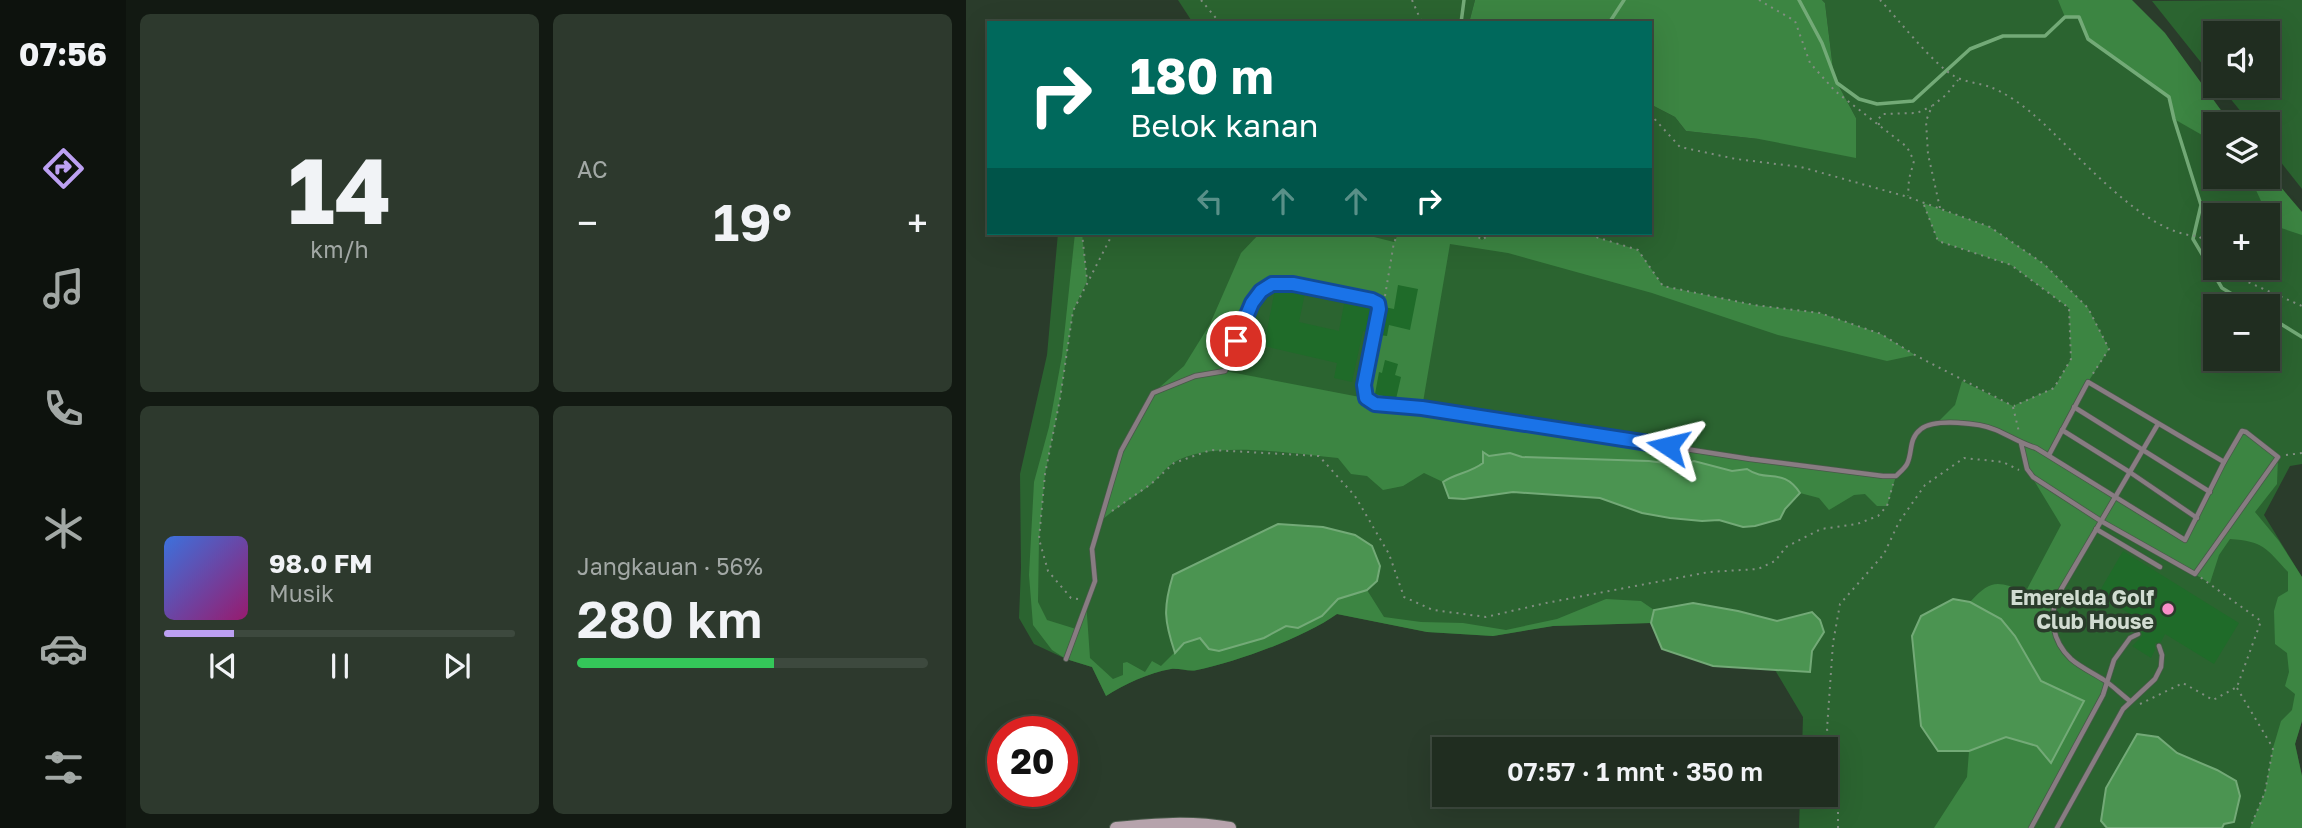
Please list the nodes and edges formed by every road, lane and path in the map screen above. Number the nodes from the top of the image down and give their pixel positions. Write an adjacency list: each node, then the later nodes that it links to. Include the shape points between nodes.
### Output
1 (1201, 0): 5 (path)
2 (1412, 0): 6 (path)
3 (1759, 0): 10 (path, via 1795,20 1810,63 1835,91)
4 (1880, 0): 7 (path, via 1935,60)
5 (1219, 21)
6 (1421, 21)
7 (1959, 78): 8 (path); 18 (path, via 1993,88 2034,114 2098,178 2160,225)
8 (1932, 106): 10 (path, via 1917,113 1882,114); 13 (path, via 1926,136)
9 (1652, 116): 11 (path, via 1681,147 1801,167)
10 (1879, 126): 11 (path, via 1907,147 1914,161)
11 (1908, 197): 12 (path)
12 (1923, 203): 13 (path); 24 (path, via 1938,241 2011,265 2068,308 2071,359 2054,388)
13 (1940, 209): 23 (path, via 2001,234 2044,264 2088,308 2109,349)
14 (1082, 235): 20 (path)
15 (1112, 235): 20 (path)
16 (1398, 235): 21 (path, via 1386,294)
17 (1589, 235): 24 (path, via 1638,250 1662,286 1820,313 1881,334)
18 (2203, 241)
19 (2243, 280): 22 (path)
20 (1087, 281): 45 (path, via 1073,310 1045,474 1039,540 1048,572 1071,598)
21 (1378, 303): 35 (lane, via 1364,385 1366,398 1375,404); 40 (lane, via 1280,282 1261,291 1244,318 1225,371 1195,376 1153,393 1121,452)
22 (2302, 306)
23 (2088, 382): 25 (lane); 26 (lane)
24 (2013, 406): 28 (path)
25 (2074, 407): 27 (lane); 29 (lane)
26 (2158, 424): 29 (lane); 33 (lane)
27 (2062, 430): 31 (lane); 34 (lane)
28 (2021, 443): 31 (lane); 35 (lane, via 1994,429 1937,423 1921,428 1912,440 1907,464); 36 (lane)
29 (2143, 450): 34 (lane); 37 (lane)
30 (2302, 453): 32 (path)
31 (2049, 455): 38 (lane)
32 (2278, 457): 33 (lane, via 2244,431); 44 (lane)
33 (2224, 462): 37 (lane)
34 (2130, 473): 38 (lane); 39 (lane)
35 (1896, 476): 40 (path, via 1887,506 1878,516 1821,529 1786,547 1774,561 1758,569 1709,572 1486,617 1433,610 1404,597 1389,554 1355,496 1319,456 1211,450 1174,463)
36 (2033, 477): 41 (lane); 54 (path, via 2003,462 1964,458 1925,485 1884,554 1840,604 1827,729)
37 (2210, 492): 39 (lane)
38 (2117, 497): 39 (lane, via 2185,540); 41 (lane)
39 (2197, 518)
40 (1101, 521): 45 (lane, via 1091,553 1096,576)
41 (2101, 521): 42 (lane); 44 (lane)
42 (2096, 529): 43 (lane); 49 (lane, via 2059,593 2052,618 2060,644 2071,659)
43 (2160, 567)
44 (2196, 574): 50 (path, via 2261,621)
45 (1086, 601): 48 (lane)
46 (2138, 634): 49 (lane, via 2113,660)
47 (2159, 646): 51 (lane, via 2161,667 2155,679)
48 (1066, 659)
49 (2107, 682): 51 (lane); 55 (lane)
50 (2237, 688): 51 (path, via 2213,699 2183,683 2138,705); 57 (path, via 2273,748 2265,792)
51 (2130, 701): 56 (lane)
52 (1116, 828): 53 (main road, via 1162,823)
53 (1230, 828)
54 (1838, 828)
55 (2031, 828)
56 (2057, 828)
57 (2250, 828)

